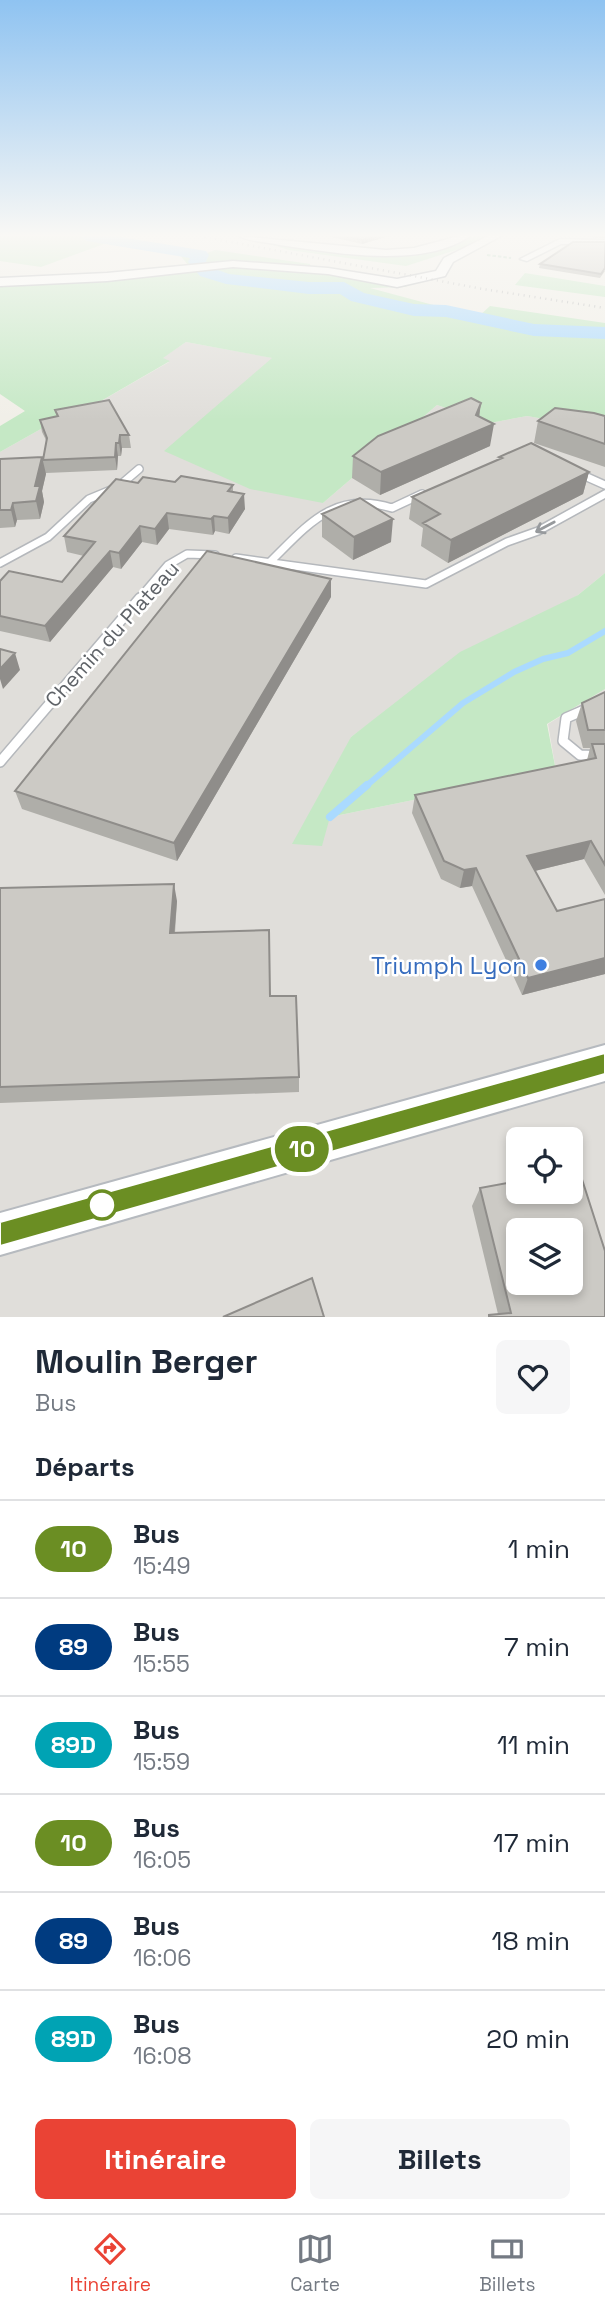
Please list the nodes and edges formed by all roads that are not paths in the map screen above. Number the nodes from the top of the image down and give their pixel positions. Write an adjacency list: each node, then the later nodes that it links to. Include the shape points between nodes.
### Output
1 (139, 469): 6 (lane, via 118,487 89,499 48,537)
2 (571, 469): 3 (lane)
3 (605, 485)
4 (428, 492): 7 (lane, via 392,508 362,500 333,507)
5 (605, 494): 7 (lane, Chemin du Plateau, one-way to 7, via 426,584)
6 (0, 563)
7 (268, 564): 10 (lane, Chemin du Plateau, via 201,552 168,565)
8 (605, 701): 9 (lane, via 566,718 563,741 580,755)
9 (605, 756)
10 (0, 762)
11 (605, 1063): 12 (main road)
12 (0, 1234)

